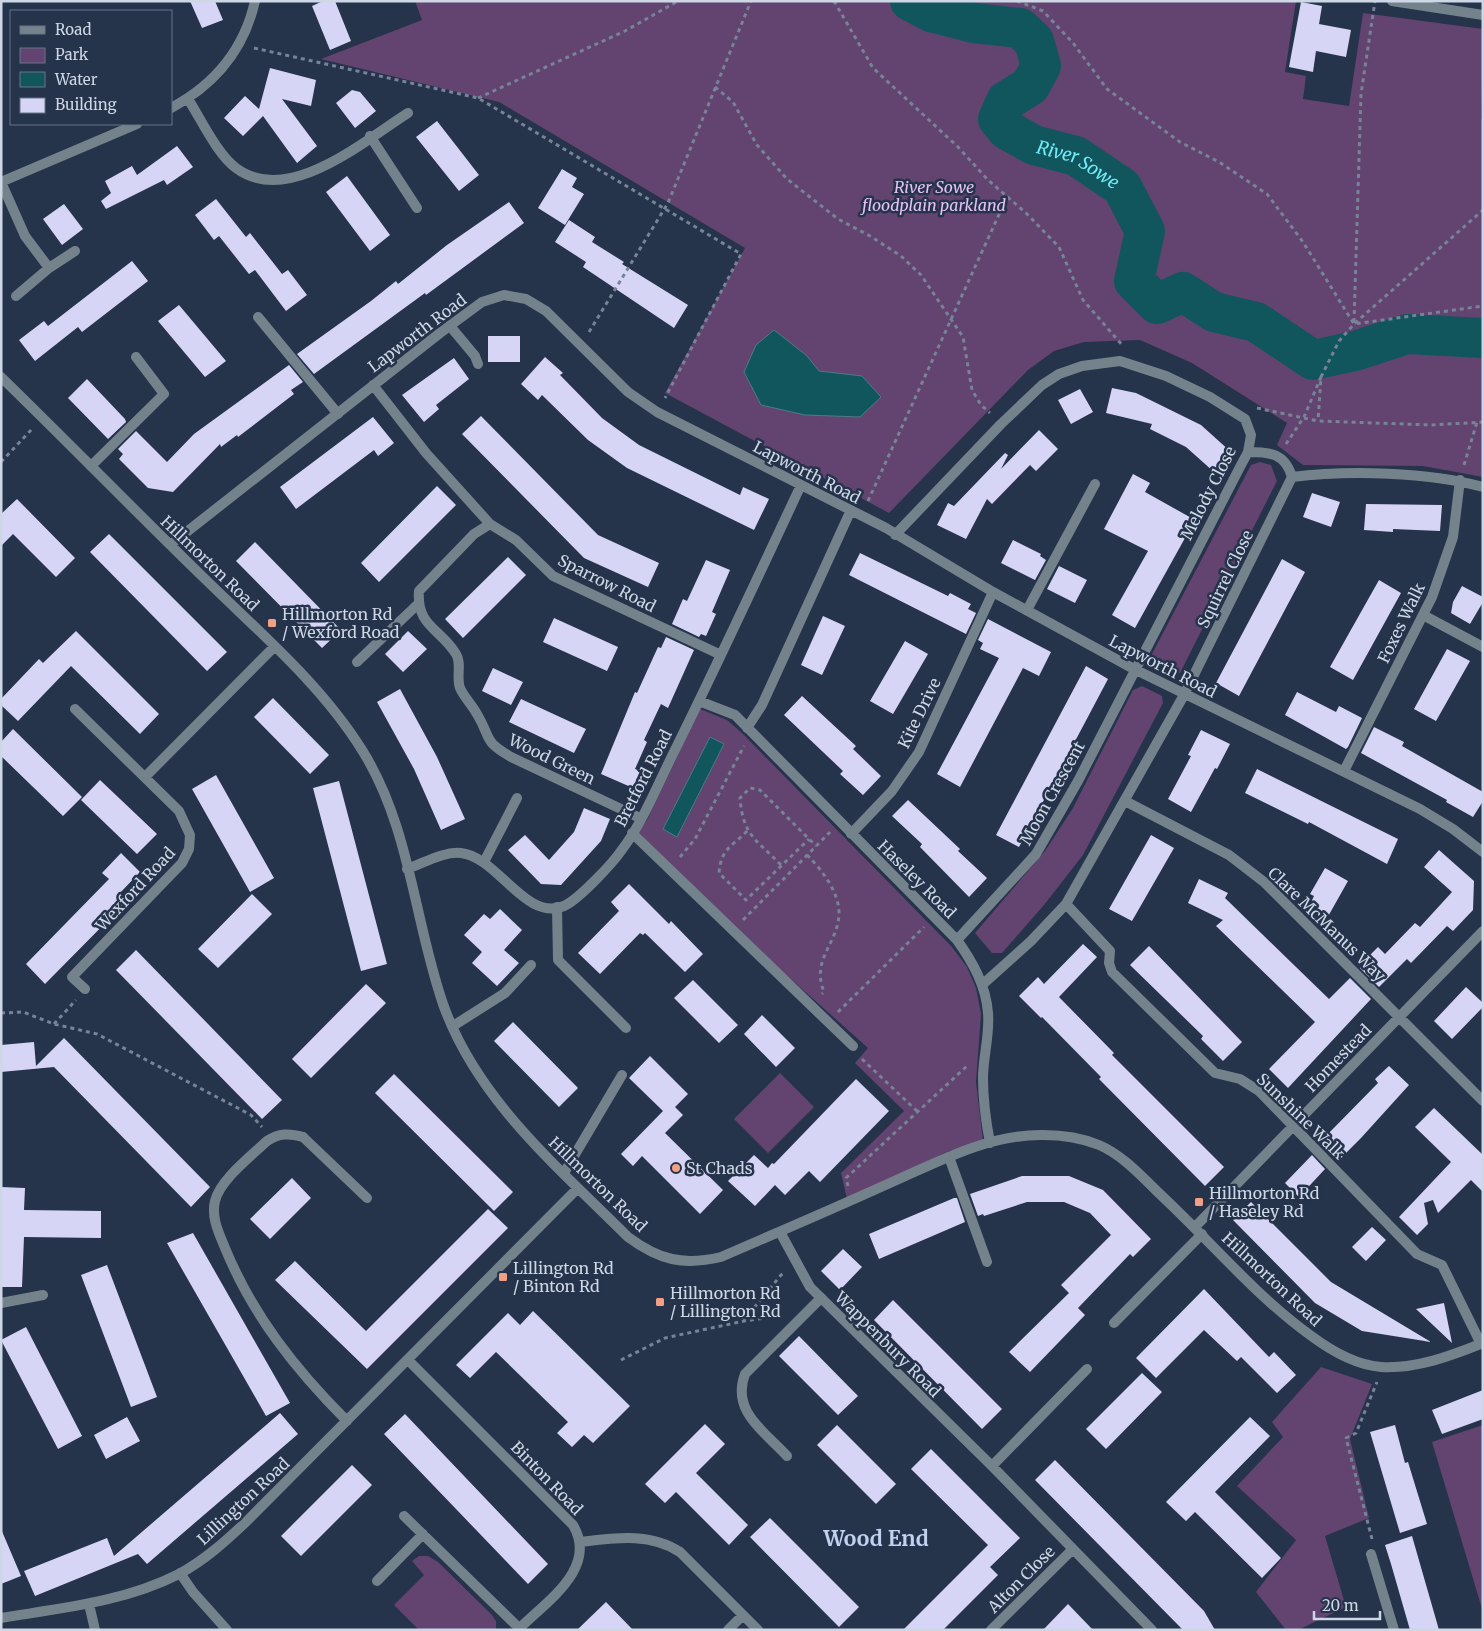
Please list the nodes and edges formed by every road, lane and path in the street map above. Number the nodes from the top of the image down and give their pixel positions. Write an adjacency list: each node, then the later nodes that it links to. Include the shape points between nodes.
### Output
1 (255, 1): 9 (street)
2 (678, 1): 11 (path, via 616,35)
3 (751, 1): 10 (path)
4 (834, 1): 18 (path, via 873,68)
5 (1017, 1): 28 (path, via 1043,11 1073,43 1107,89 1180,142 1220,162 1266,194 1303,242)
6 (1375, 1): 28 (path, via 1361,94)
7 (1392, 1): 8 (street)
8 (1483, 16)
9 (234, 52): 11 (path, via 251,48); 12 (street, via 208,83)
10 (715, 87): 20 (path); 27 (path, via 733,102 758,145 787,179 838,219 901,256 921,275)
11 (478, 98): 20 (path)
12 (188, 99): 13 (street); 16 (street, via 224,156 236,168 265,180 288,180 312,172)
13 (172, 107)
14 (408, 113): 16 (street)
15 (135, 125): 17 (street)
16 (370, 136): 19 (street)
17 (1, 182): 23 (street, via 25,236)
18 (1007, 197): 27 (path); 31 (path, via 1059,247 1083,300)
19 (417, 208)
20 (665, 208): 30 (path, via 591,329); 38 (path, via 741,254)
21 (1483, 210): 28 (path)
22 (75, 251): 23 (street)
23 (49, 268): 24 (street)
24 (16, 296)
25 (1483, 306): 28 (path)
26 (258, 317): 39 (street)
27 (952, 319): 45 (path, via 963,337 972,390 981,405); 56 (path)
28 (1354, 324): 35 (path, via 1339,341)
29 (450, 326): 30 (street, Lapworth Road, via 482,302 504,295 526,299 546,311); 33 (street); 36 (street, Lapworth Road)
30 (578, 344): 38 (street, Lapworth Road, via 628,392)
31 (1123, 346)
32 (136, 357): 49 (street, via 164,394)
33 (478, 364)
34 (1, 377): 41 (street, Hillmorton Road)
35 (1321, 377): 40 (path); 42 (path)
36 (373, 385): 39 (street, Lapworth Road); 57 (street, Sparrow Road, via 426,453)
37 (1248, 404): 40 (path)
38 (658, 412): 53 (street, Lapworth Road)
39 (338, 414): 59 (street, Lapworth Road)
40 (1304, 417): 42 (path); 47 (path)
41 (43, 418): 48 (path); 49 (street, Hillmorton Road)
42 (1318, 421): 43 (path, via 1432,425)
43 (1477, 422): 44 (path); 51 (path)
44 (1483, 422)
45 (1001, 424): 46 (street, Melody Close, via 1042,385 1059,374 1082,366 1120,361 1166,376 1210,397 1245,419 1251,435); 58 (street, Melody Close)
46 (1248, 452): 47 (street); 68 (street, Melody Close)
47 (1279, 456): 50 (street, via 1289,466)
48 (1, 462)
49 (91, 466): 59 (street, Hillmorton Road)
50 (1292, 477): 51 (street, via 1337,474); 69 (street, Squirrel Close)
51 (1460, 480): 54 (street); 63 (street, Foxes Walk, via 1453,537)
52 (1095, 484): 62 (street)
53 (801, 485): 55 (street, Lapworth Road); 66 (street, Bretford Road)
54 (1483, 487)
55 (850, 510): 56 (street, Lapworth Road); 72 (street)
56 (861, 516): 58 (street, Lapworth Road)
57 (490, 524): 61 (street, via 474,534 419,591); 66 (street, Sparrow Road, via 516,540 553,576)
58 (895, 535): 60 (street, Lapworth Road)
59 (170, 545): 64 (street, Hillmorton Road)
60 (994, 592): 62 (street, Lapworth Road); 81 (street, Kite Drive, via 919,752 892,791)
61 (418, 604): 67 (street); 77 (street, Wood Green, via 424,619 457,655 460,688 493,746)
62 (1026, 610): 68 (street, Lapworth Road)
63 (1423, 615): 65 (street); 73 (street, Foxes Walk)
64 (274, 647): 74 (street); 89 (street, Hillmorton Road, via 324,698 363,751 387,800)
65 (1483, 647)
66 (721, 655): 70 (street, Bretford Road)
67 (357, 662)
68 (1134, 669): 69 (street, Lapworth Road); 95 (street, Moon Crescent, via 1078,781 1036,854)
69 (1184, 695): 73 (street, Lapworth Road); 76 (street)
70 (699, 701): 72 (street, Haseley Road, via 735,715); 77 (street, Bretford Road)
71 (75, 709): 74 (street, Wexford Road)
72 (750, 732): 78 (street, Haseley Road); 88 (path, via 695,839)
73 (1344, 770): 84 (street, Lapworth Road, via 1428,814)
74 (144, 777): 98 (street, Wexford Road, via 184,819 190,835 189,849 182,863 72,977)
75 (517, 798): 86 (street)
76 (1125, 801): 90 (street); 101 (street, Clare McManus Way, via 1229,855 1264,882)
77 (640, 818): 80 (street, Bretford Road)
78 (839, 823): 81 (street, Haseley Road); 83 (path)
79 (747, 831): 82 (path, via 740,798 750,788 760,790); 87 (path); 87 (path, via 720,858 718,873 746,900)
80 (632, 833): 88 (street); 91 (street, Bretford Road, via 621,852 579,896)
81 (851, 834): 92 (street, Haseley Road)
82 (809, 839): 83 (path); 87 (path)
83 (816, 846): 85 (path)
84 (1483, 852)
85 (807, 855): 93 (path); 99 (path, via 829,882 839,915 822,957 819,979 824,992)
86 (484, 862): 89 (street, via 462,853 445,854); 91 (street, via 512,889 536,904)
87 (781, 864)
88 (668, 867): 93 (street)
89 (407, 869): 104 (street, Hillmorton Road, via 436,981)
90 (1066, 904): 97 (street); 111 (street, Sunshine Walk, via 1110,951 1112,972 1191,1051 1215,1073 1240,1079 1259,1091)
91 (557, 907): 105 (street, via 558,960)
92 (933, 918): 95 (street, Haseley Road); 102 (path)
93 (732, 931): 99 (street)
94 (1483, 931): 101 (street, Homestead)
95 (956, 940): 97 (street, Haseley Road, via 972,961)
96 (531, 965): 104 (street, via 505,993)
97 (982, 985): 107 (street, Haseley Road, via 988,1013)
98 (85, 989): 103 (path)
99 (811, 1006): 102 (street)
100 (1, 1013): 103 (path, via 23,1012)
101 (1400, 1016): 109 (street, Clare McManus Way); 111 (street, Homestead)
102 (827, 1022): 106 (street)
103 (54, 1024): 112 (path, via 96,1034 251,1115)
104 (452, 1026): 115 (street, Hillmorton Road, via 477,1074 498,1103)
105 (626, 1028)
106 (853, 1046): 110 (path, via 865,1063)
107 (984, 1059): 110 (path, via 968,1065); 113 (street, Haseley Road, via 984,1105)
108 (622, 1075): 115 (street)
109 (1483, 1101)
110 (918, 1112): 118 (path, via 846,1178)
111 (1293, 1127): 119 (street, Homestead); 129 (street, Sunshine Walk, via 1417,1254 1442,1265)
112 (272, 1138): 117 (street, via 286,1133 304,1137); 134 (street, via 220,1190 215,1200 217,1227 237,1277 278,1343 297,1369)
113 (990, 1143): 114 (street, Hillmorton Road); 119 (street, Hillmorton Road, via 1016,1136 1044,1134 1100,1145 1138,1172)
114 (949, 1157): 118 (street, Hillmorton Road); 121 (street)
115 (564, 1173): 116 (street, Hillmorton Road)
116 (578, 1188): 120 (street, Hillmorton Road, via 628,1237 646,1250 670,1260 699,1262 720,1257); 130 (street, Lillington Road)
117 (367, 1198)
118 (851, 1200): 120 (street, Hillmorton Road)
119 (1199, 1231): 128 (street, Homestead); 132 (street, Hillmorton Road, via 1306,1333 1340,1354 1363,1364)
120 (780, 1232): 122 (street, Wappenbury Road)
121 (987, 1262)
122 (797, 1266): 124 (street, Wappenbury Road, via 810,1288); 127 (path, via 781,1275)
123 (44, 1295): 125 (street)
124 (821, 1298): 135 (street, via 745,1374 740,1387 745,1411); 136 (street, Wappenbury Road)
125 (1, 1303)
126 (781, 1316): 127 (path)
127 (744, 1321): 131 (path, via 666,1338)
128 (1114, 1323)
129 (1482, 1344): 132 (street, Hillmorton Road, via 1429,1362)
130 (408, 1360): 134 (street, Lillington Road); 139 (street, Binton Road, via 573,1525)
131 (621, 1360)
132 (1381, 1367): 141 (path, via 1356,1433 1346,1438 1372,1539)
133 (1088, 1369): 136 (street)
134 (347, 1422): 142 (street, Lillington Road, via 231,1537)
135 (787, 1456)
136 (992, 1466): 140 (street, Wappenbury Road)
137 (404, 1516): 138 (street)
138 (423, 1534): 143 (street); 147 (street)
139 (580, 1542): 145 (street, via 641,1538 667,1543); 147 (street, via 577,1566 570,1579)
140 (1072, 1548): 152 (street, Alton Close); 153 (street, Wappenbury Road)
141 (1371, 1554): 154 (street)
142 (180, 1573): 144 (street, Lillington Road, via 140,1590); 149 (street)
143 (377, 1581)
144 (89, 1604): 146 (street, Lillington Road); 148 (street)
145 (743, 1615): 150 (street); 151 (street)
146 (1, 1618)
147 (519, 1629)
148 (95, 1630)
149 (227, 1630)
150 (728, 1630)
151 (758, 1630)
152 (991, 1630)
153 (1152, 1630)
154 (1394, 1630)

